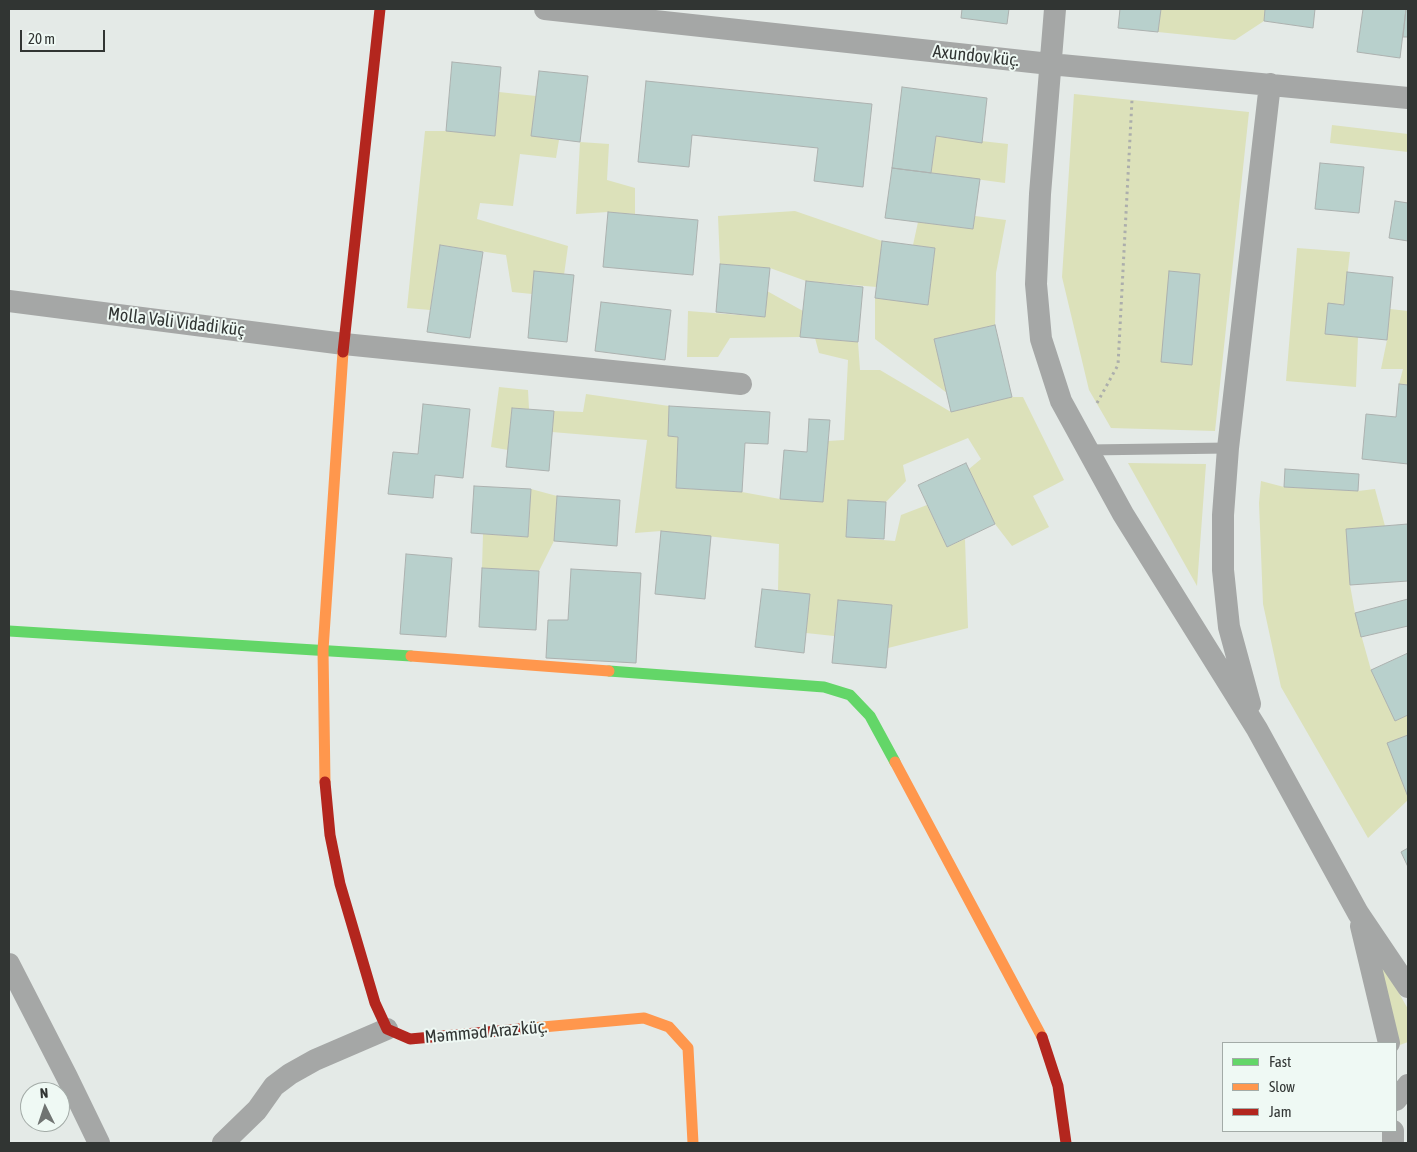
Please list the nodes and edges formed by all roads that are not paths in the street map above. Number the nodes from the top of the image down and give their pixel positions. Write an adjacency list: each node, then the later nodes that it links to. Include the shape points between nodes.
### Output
1 (380, 9): 8 (street)
2 (545, 9): 4 (street, Axundov küç.)
3 (1056, 9): 4 (street)
4 (1050, 64): 5 (street, Axundov küç.); 11 (street, via 1037,275 1041,339 1061,401)
5 (1270, 84): 6 (street, Axundov küç.); 10 (street)
6 (1408, 98)
7 (9, 301): 8 (street, Molla Vəli Vidadi küç)
8 (344, 344): 9 (street, Molla Vəli Vidadi küç); 13 (street)
9 (741, 384)
10 (1228, 448): 11 (lane); 14 (street, via 1223,570 1229,627)
11 (1088, 450): 14 (street, via 1123,514)
12 (9, 630): 13 (street)
13 (324, 650): 18 (street, via 325,780 330,835 340,884 375,1003); 25 (street, via 824,687 850,695 870,716 1041,1035 1058,1086)
14 (1257, 729): 15 (street)
15 (1358, 913): 17 (street); 19 (street)
16 (9, 964): 22 (street)
17 (1408, 987)
18 (387, 1029): 23 (street, via 290,1074 274,1086 257,1110); 24 (street, Məmməd Araz küç., via 410,1039 644,1018 669,1027 688,1048)
19 (1389, 1042)
20 (1408, 1085): 21 (street)
21 (1397, 1099)
22 (99, 1143)
23 (223, 1143)
24 (693, 1143)
25 (1066, 1143)

